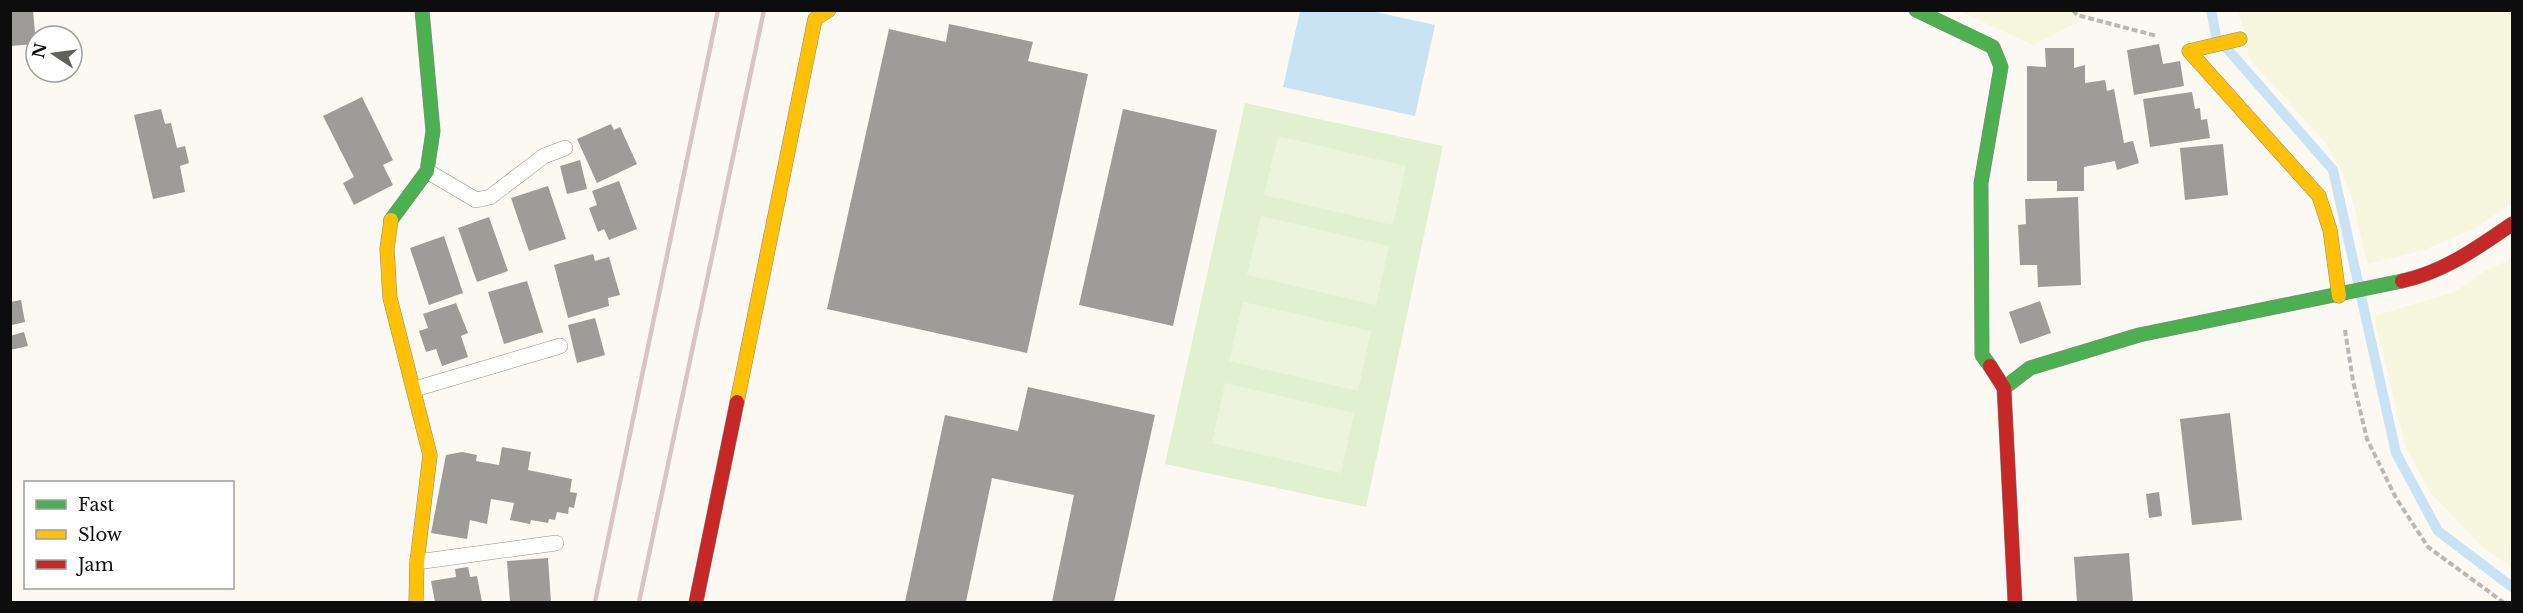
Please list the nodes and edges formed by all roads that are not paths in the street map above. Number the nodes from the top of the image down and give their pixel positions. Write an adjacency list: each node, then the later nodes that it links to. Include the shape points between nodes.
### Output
1 (422, 10): 6 (street, via 433,131)
2 (829, 10): 15 (street, via 815,19)
3 (1916, 10): 10 (street, via 1993,47 2001,68 1982,183 1980,285 1982,355)
4 (2240, 39): 8 (street, via 2189,51 2319,196 2330,230)
5 (565, 147): 6 (lane, via 544,156 490,197 476,200)
6 (427, 171): 11 (street, via 391,220 387,249 390,298)
7 (2512, 224): 8 (street, via 2466,256 2426,276)
8 (2339, 296): 10 (street, via 2139,335 2030,368)
9 (560, 346): 11 (lane)
10 (2004, 388): 16 (street)
11 (415, 389): 13 (street, via 430,455)
12 (556, 543): 13 (lane)
13 (417, 562): 14 (street)
14 (416, 603)
15 (696, 603)
16 (2015, 603)

